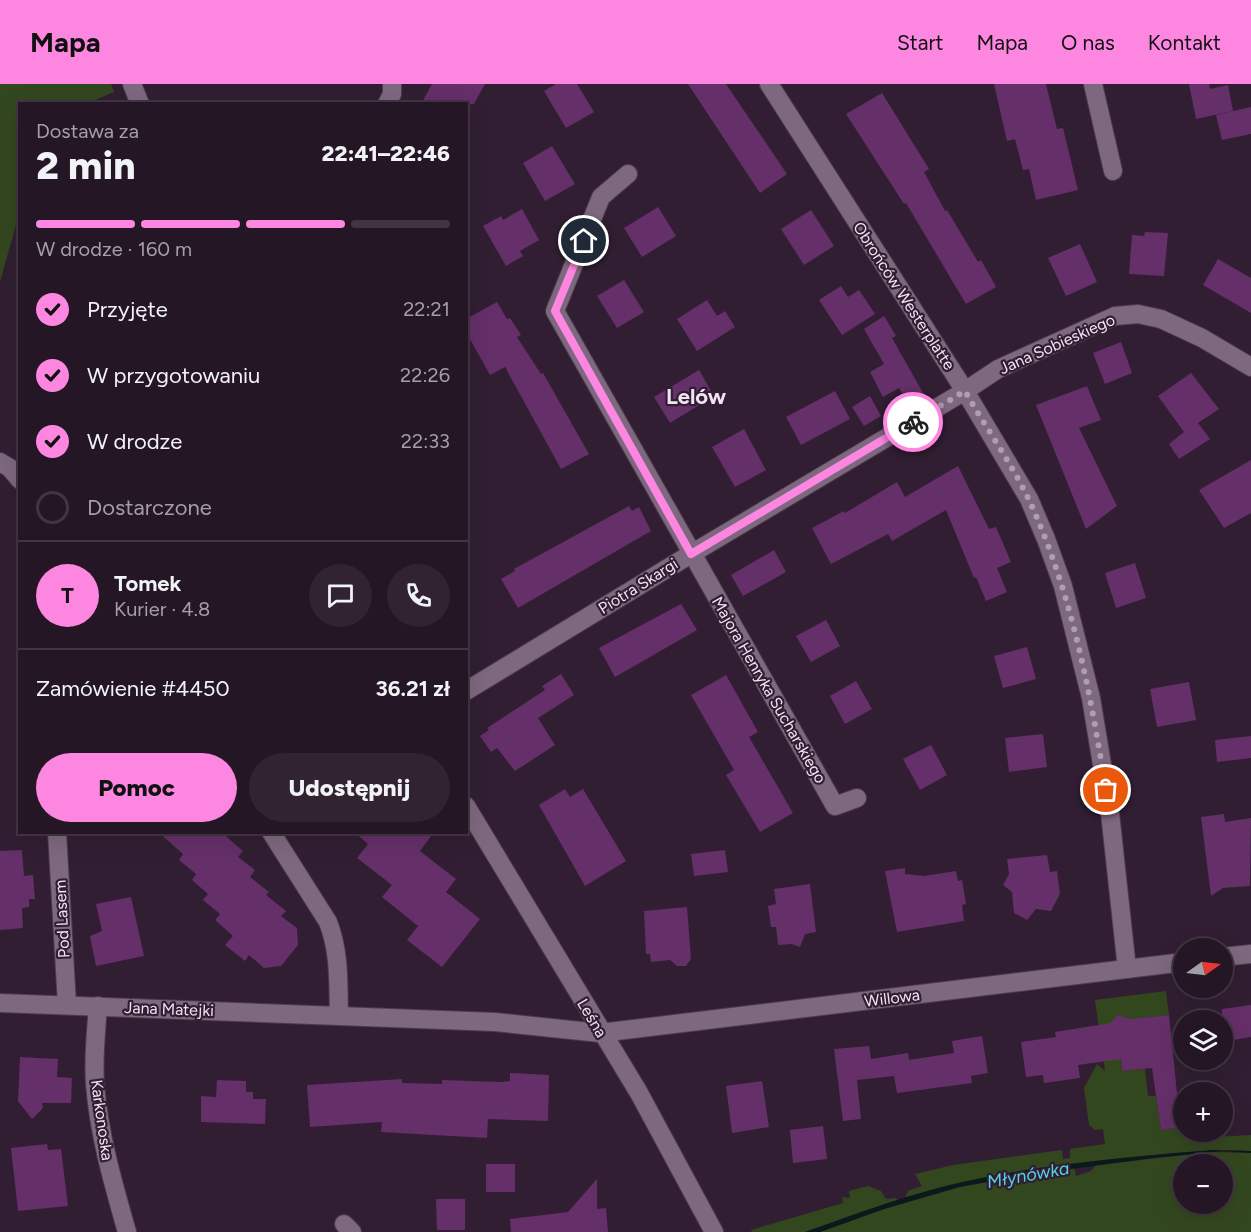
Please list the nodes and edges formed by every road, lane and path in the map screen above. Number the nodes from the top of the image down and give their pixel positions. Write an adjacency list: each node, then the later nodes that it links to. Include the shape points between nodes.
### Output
1 (132, 84): 5 (street)
2 (392, 84): 6 (street)
3 (769, 84): 10 (street, Obrońców Westerplatte)
4 (1093, 84): 7 (street)
5 (139, 102)
6 (388, 102)
7 (1113, 171)
8 (628, 174): 13 (street, via 601,196 555,311)
9 (1247, 369): 10 (street, Jana Sobieskiego, via 1202,338 1161,319 1138,314 1115,316 998,369)
10 (965, 391): 13 (street, Piotra Skargi); 22 (street, Obrońców Westerplatte, via 1029,500 1066,597 1091,698 1110,813)
11 (0, 462): 12 (street)
12 (18, 478)
13 (691, 554): 14 (street, Piotra Skargi); 15 (street, Majora Henryka Sucharskiego, via 835,806)
14 (468, 690)
15 (857, 798)
16 (468, 809): 27 (street, Leśna)
17 (57, 834): 24 (street, Pod Lasem)
18 (272, 834): 26 (street, via 328,922 334,938 338,952)
19 (1251, 954): 20 (street)
20 (1233, 956)
21 (1173, 963): 22 (street, Willowa)
22 (1127, 969): 27 (street, Willowa)
23 (0, 1003): 24 (street, Jana Matejki)
24 (67, 1005): 25 (street, Jana Matejki)
25 (98, 1006): 26 (street, Jana Matejki); 28 (street, Karkonoska, via 95,1082 99,1118 103,1148)
26 (339, 1015): 27 (street, Jana Matejki, via 510,1023)
27 (600, 1032): 29 (street, Leśna, via 639,1093)
28 (127, 1232)
29 (714, 1232)

